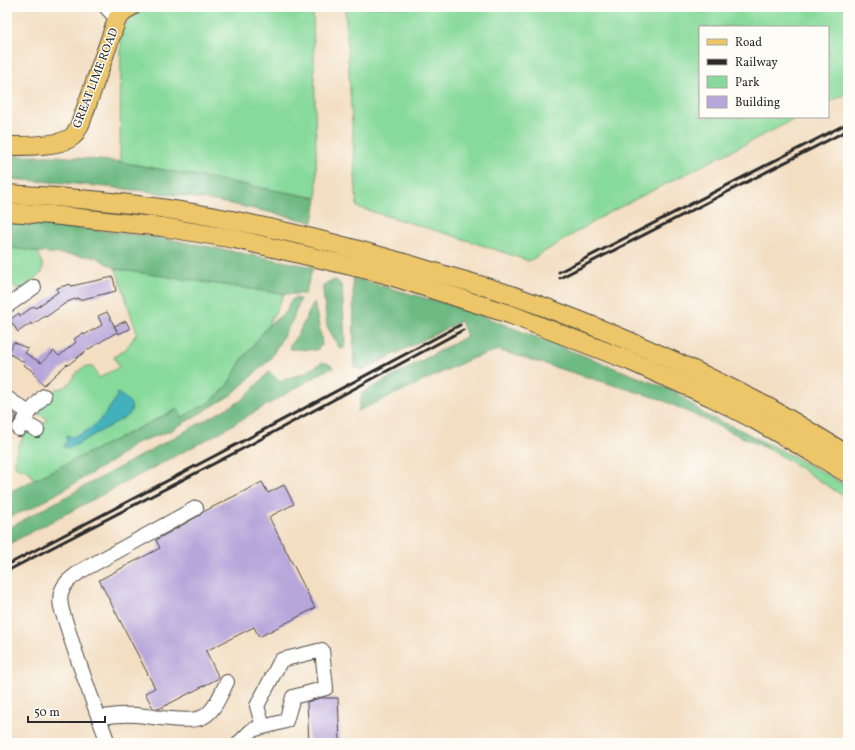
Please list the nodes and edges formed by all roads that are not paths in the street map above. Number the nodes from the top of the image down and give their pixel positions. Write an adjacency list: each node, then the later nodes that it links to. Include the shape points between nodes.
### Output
1 (131, 7): 2 (main road, GREAT LIME ROAD)
2 (112, 13): 3 (main road, GREAT LIME ROAD, via 81,122 73,136 44,145)
3 (7, 146)
4 (7, 194): 6 (main road, via 166,209 237,221 306,236)
5 (7, 212): 6 (main road, via 162,228 235,239 299,254)
6 (382, 264): 13 (main road, via 513,296 635,343 765,406); 14 (main road, via 630,361 711,397)
7 (34, 286): 8 (street)
8 (9, 300)
9 (44, 396): 11 (street)
10 (7, 398): 11 (street)
11 (24, 422): 12 (street)
12 (37, 430)
13 (848, 455)
14 (848, 474)
15 (196, 508): 17 (street, via 81,571 63,587 60,595 62,608)
16 (227, 682): 17 (street, via 211,710 198,719 118,714)
17 (99, 718): 19 (street)
18 (263, 727): 18 (street, via 257,706 281,660 322,650 326,688 293,697 286,721); 20 (street, via 252,730)
19 (108, 743)
20 (239, 743)

